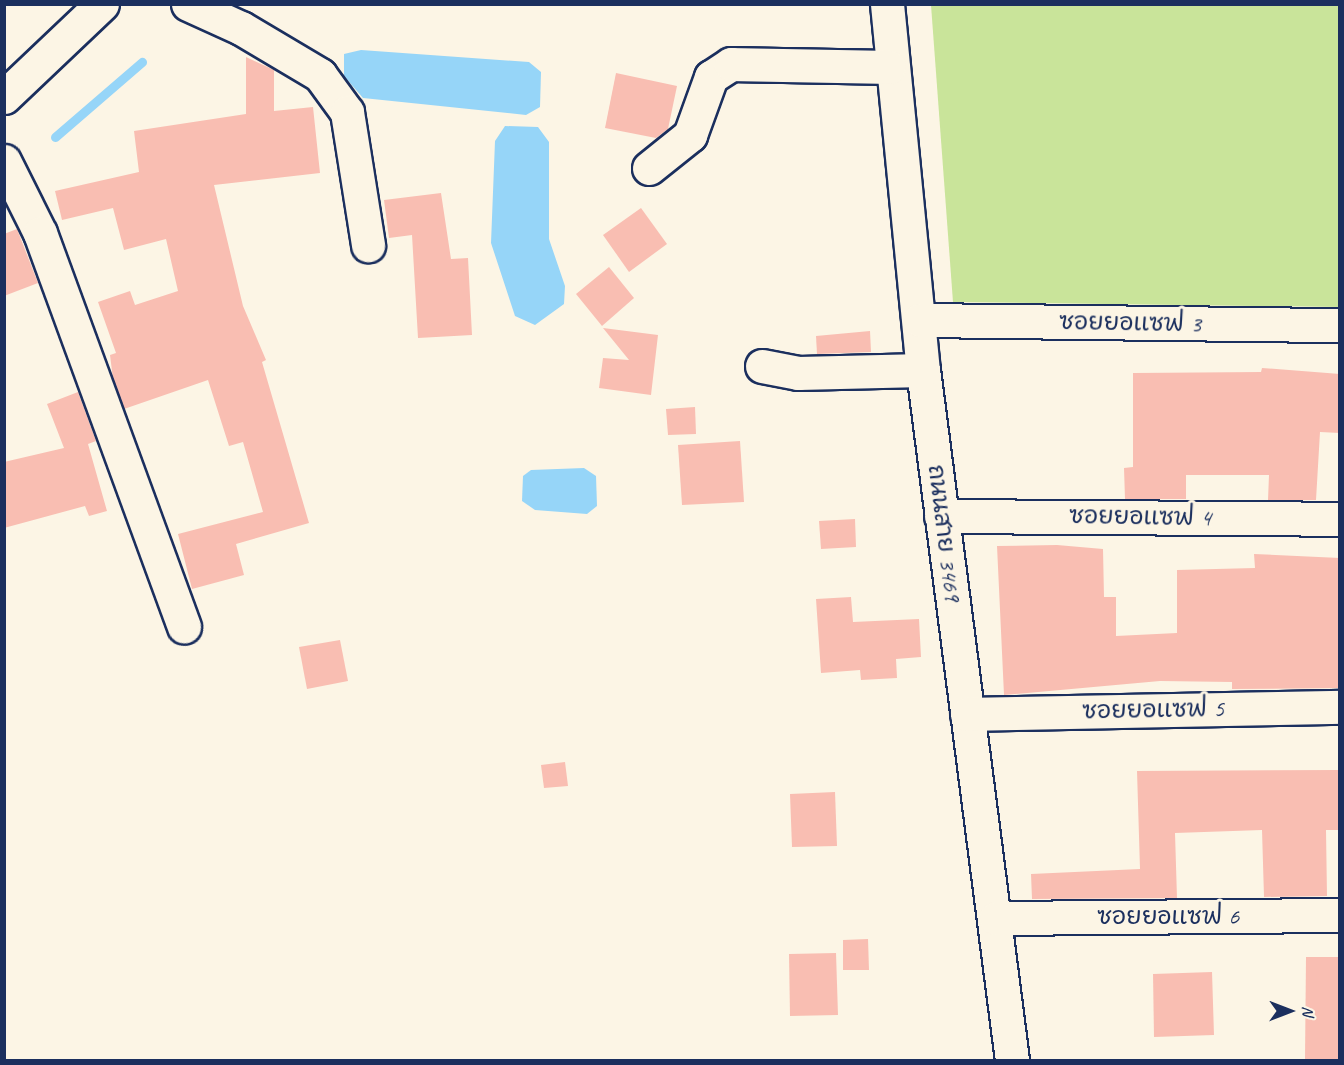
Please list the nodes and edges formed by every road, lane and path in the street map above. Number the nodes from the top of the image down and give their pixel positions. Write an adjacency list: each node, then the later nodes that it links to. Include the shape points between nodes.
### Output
1 (102, 4): 5 (street)
2 (188, 4): 8 (street, via 241,28 320,75 347,112)
3 (887, 4): 4 (street, ถนนสาย 3469)
4 (889, 67): 7 (street, via 731,64 711,77 690,135); 9 (street, ถนนสาย 3469)
5 (4, 98)
6 (4, 161): 15 (street, via 40,233)
7 (649, 168)
8 (368, 245)
9 (920, 320): 10 (street, ซอยยอแซฟ 3); 12 (street, ถนนสาย 3469)
10 (1340, 325)
11 (762, 366): 12 (street, via 798,373)
12 (923, 370): 13 (street, ถนนสาย 3469)
13 (941, 516): 14 (street, ซอยยอแซฟ 4); 17 (street, ถนนสาย 3469)
14 (1340, 519)
15 (184, 627)
16 (1340, 707): 17 (street, ซอยยอแซฟ 5)
17 (967, 714): 19 (street, ถนนสาย 3469)
18 (1340, 915): 19 (street, ซอยยอแซฟ 6)
19 (996, 918): 20 (street, ถนนสาย 3469)
20 (1012, 1060)

